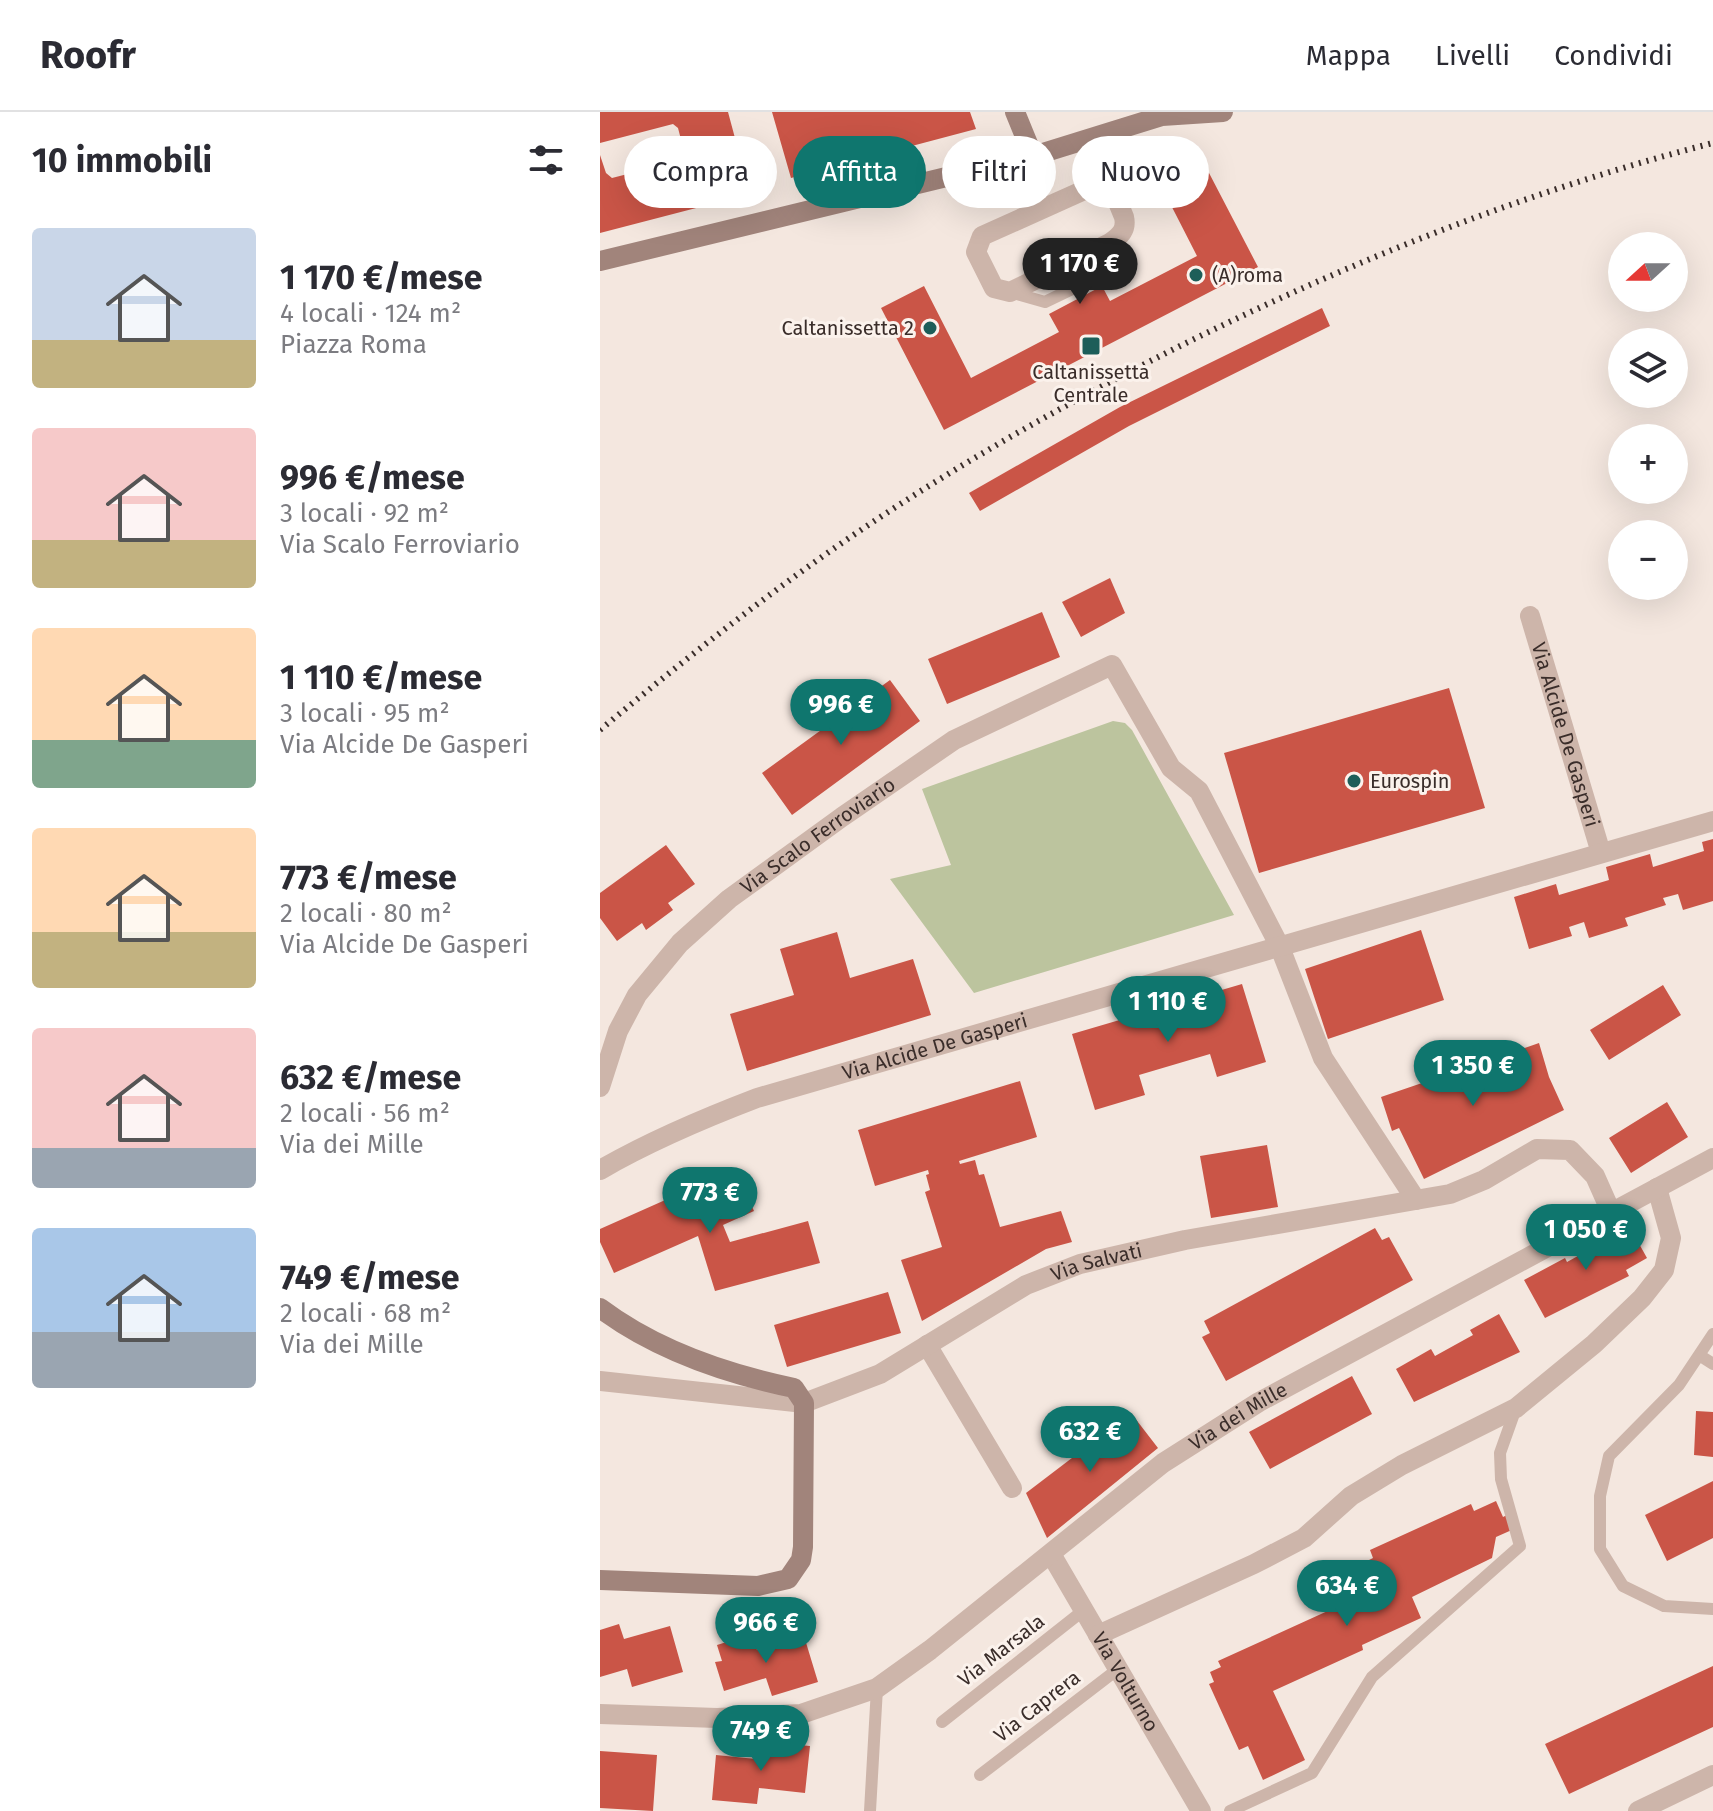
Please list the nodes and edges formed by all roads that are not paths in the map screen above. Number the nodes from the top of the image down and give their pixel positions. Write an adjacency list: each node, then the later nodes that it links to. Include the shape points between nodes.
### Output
1 (1015, 112): 4 (main road)
2 (1223, 112): 3 (main road)
3 (1164, 114): 5 (main road)
4 (1025, 136)
5 (1101, 136)
6 (942, 178): 10 (main road)
7 (1072, 196): 11 (street, via 978,241 976,252 990,284)
8 (1120, 208): 9 (street, via 1125,223)
9 (1110, 243): 11 (street); 11 (lane, via 1097,277 1072,290 1045,302)
10 (600, 261)
11 (1010, 292)
12 (1530, 616): 14 (street, Via Alcide De Gasperi)
13 (1713, 821): 14 (street, Via Alcide De Gasperi)
14 (1601, 853): 15 (street, Via Alcide De Gasperi)
15 (1279, 945): 16 (street, Via Scalo Ferroviario, via 1199,791 1171,768 1112,665 954,740 729,899 680,943 637,995 618,1031); 18 (street, Via Alcide De Gasperi, via 757,1098 678,1129); 20 (street, via 1323,1058)
16 (600, 1087)
17 (1713, 1158): 19 (street, Via dei Mille)
18 (600, 1170)
19 (1657, 1188): 21 (street, Via dei Mille); 29 (street, via 1671,1238 1664,1270 1594,1344)
20 (1416, 1200): 21 (street, Via Salvati, via 1484,1180 1537,1149 1570,1150 1595,1176); 24 (street, Via Salvati, via 1080,1264 1026,1285)
21 (1611, 1212): 31 (street, Via dei Mille, via 1259,1402 1163,1463)
22 (600, 1308): 28 (main road, via 681,1354 794,1388)
23 (1713, 1334): 25 (lane)
24 (927, 1345): 28 (street, Via Salvati, via 880,1374); 30 (street)
25 (1699, 1355): 26 (lane); 33 (lane, via 1679,1385 1609,1456 1600,1496 1600,1549 1623,1586 1664,1606)
26 (1713, 1364)
27 (600, 1381): 28 (street, Via Salvati)
28 (804, 1403): 32 (main road, via 803,1547 788,1579 758,1586)
29 (1516, 1408): 35 (street, via 1364,1488 1304,1538); 44 (lane, via 1500,1453 1501,1479 1520,1546 1372,1677 1312,1773)
30 (1012, 1488)
31 (1051, 1554): 34 (street, Via Volturno); 37 (street, Via dei Mille)
32 (600, 1580)
33 (1713, 1609)
34 (1084, 1610): 35 (street, Via Volturno); 39 (lane, Via Marsala)
35 (1098, 1635): 36 (street, Via Volturno)
36 (1118, 1669): 40 (lane, Via Caprera); 43 (street, Via Volturno)
37 (877, 1688): 38 (street, Via dei Mille, via 801,1714); 42 (lane)
38 (600, 1714)
39 (942, 1722)
40 (980, 1775)
41 (1713, 1775): 45 (street)
42 (870, 1811)
43 (1201, 1811)
44 (1230, 1811)
45 (1638, 1811)

